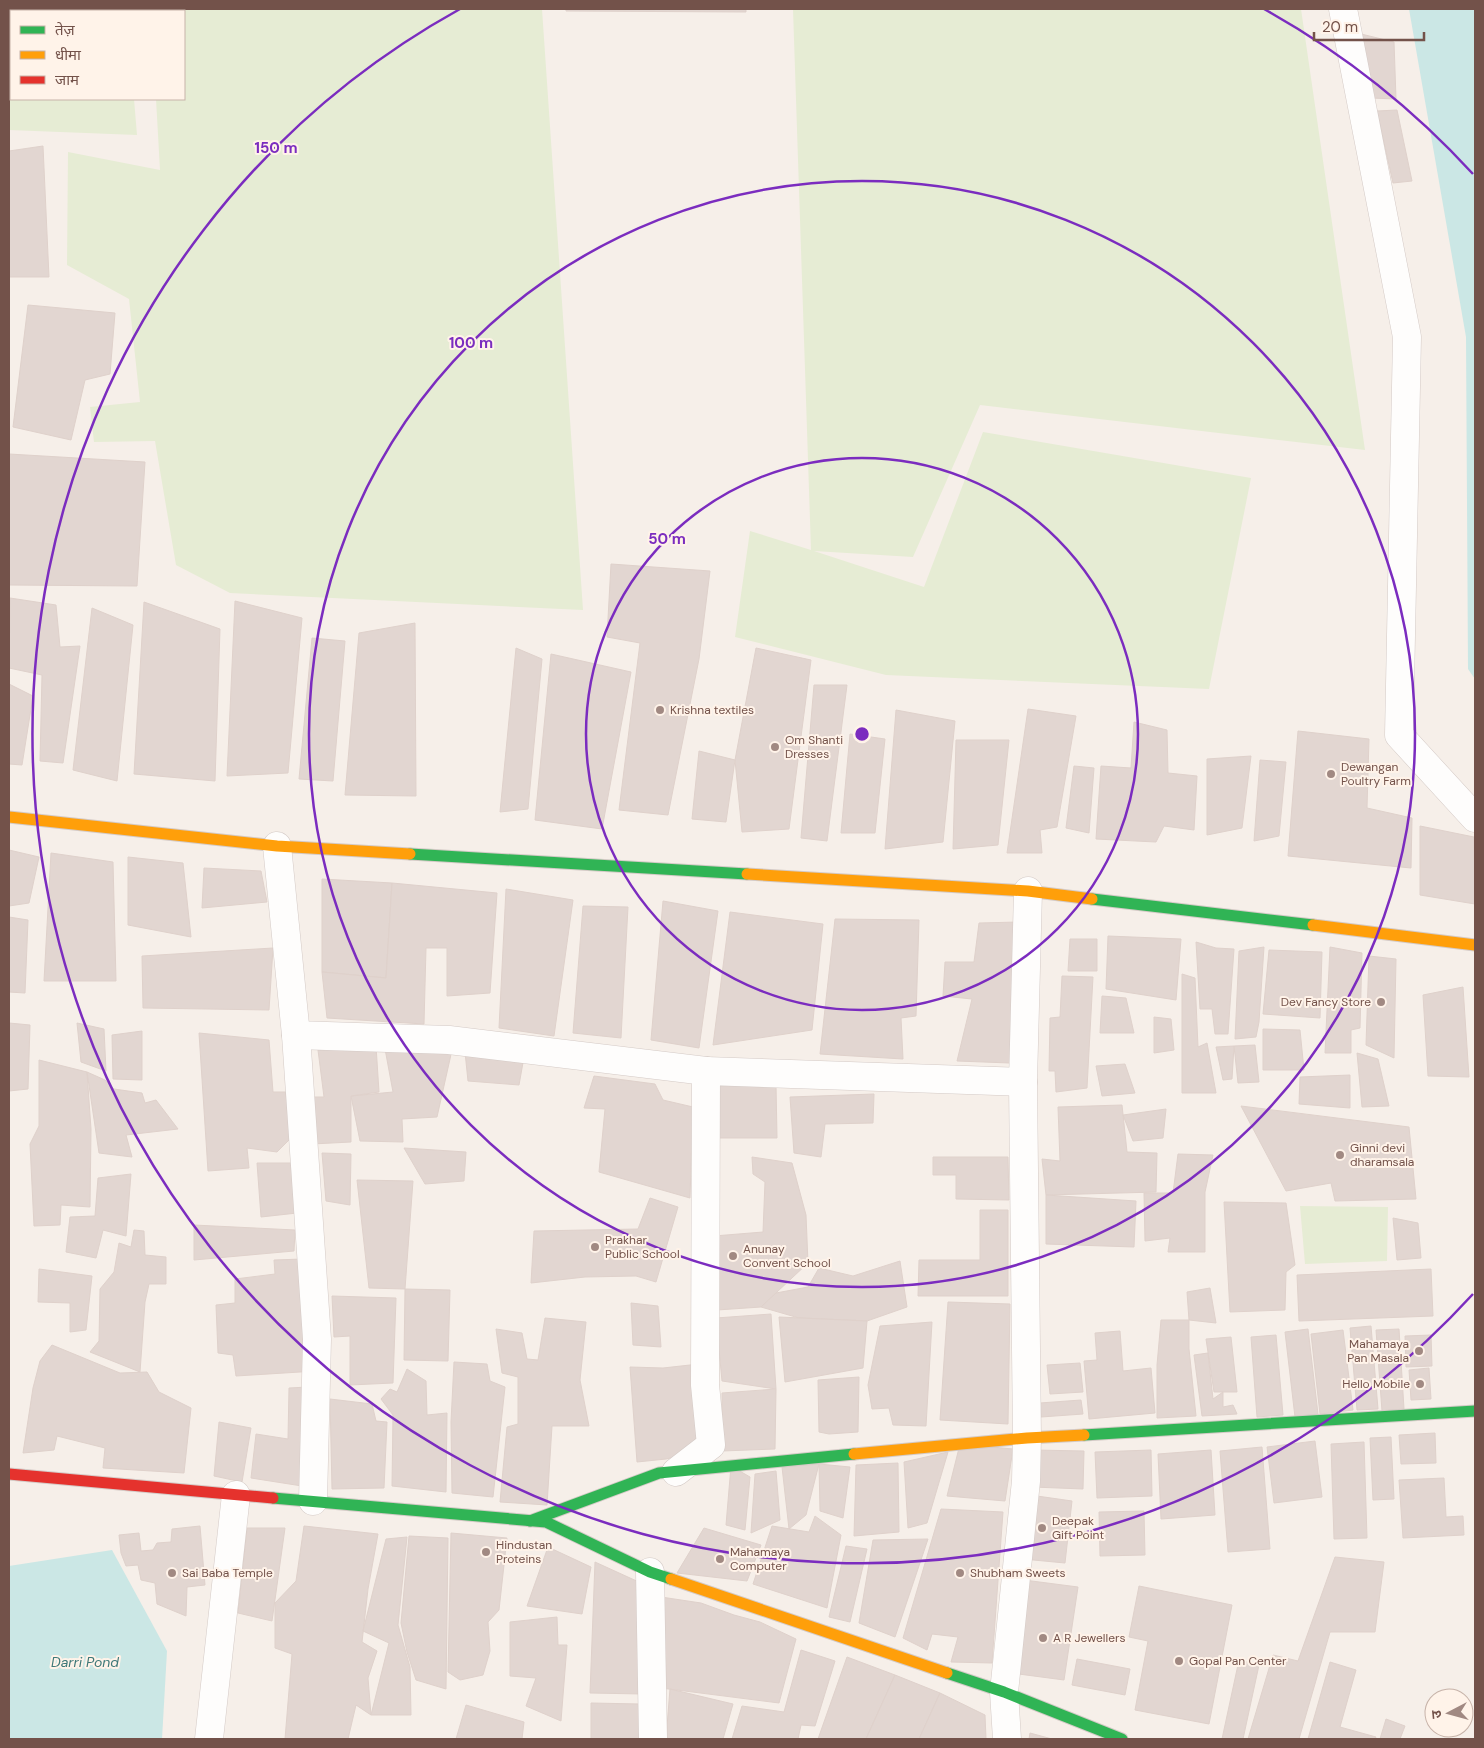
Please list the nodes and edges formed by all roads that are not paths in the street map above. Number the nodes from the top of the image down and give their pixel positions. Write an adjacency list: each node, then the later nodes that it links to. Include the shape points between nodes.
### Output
1 (1343, 9): 3 (street, via 1407,337 1398,735)
2 (9, 817): 4 (street)
3 (1475, 818)
4 (277, 846): 5 (street); 7 (street)
5 (1028, 891): 6 (street); 9 (street)
6 (1475, 945)
7 (296, 1035): 8 (street, via 449,1040); 15 (street, via 317,1339)
8 (706, 1071): 9 (street); 12 (street, via 706,1385 711,1446)
9 (1023, 1082): 11 (street)
10 (1475, 1411): 11 (street)
11 (1027, 1438): 12 (street); 18 (street, via 1026,1481)
12 (676, 1472): 16 (street, via 659,1473)
13 (9, 1474): 14 (street)
14 (236, 1495): 15 (street); 19 (street)
15 (313, 1501): 16 (street)
16 (530, 1521): 17 (street, via 546,1522)
17 (650, 1572): 18 (street); 20 (street)
18 (1004, 1692): 21 (street); 22 (street)
19 (209, 1739)
20 (653, 1739)
21 (1007, 1739)
22 (1122, 1739)

